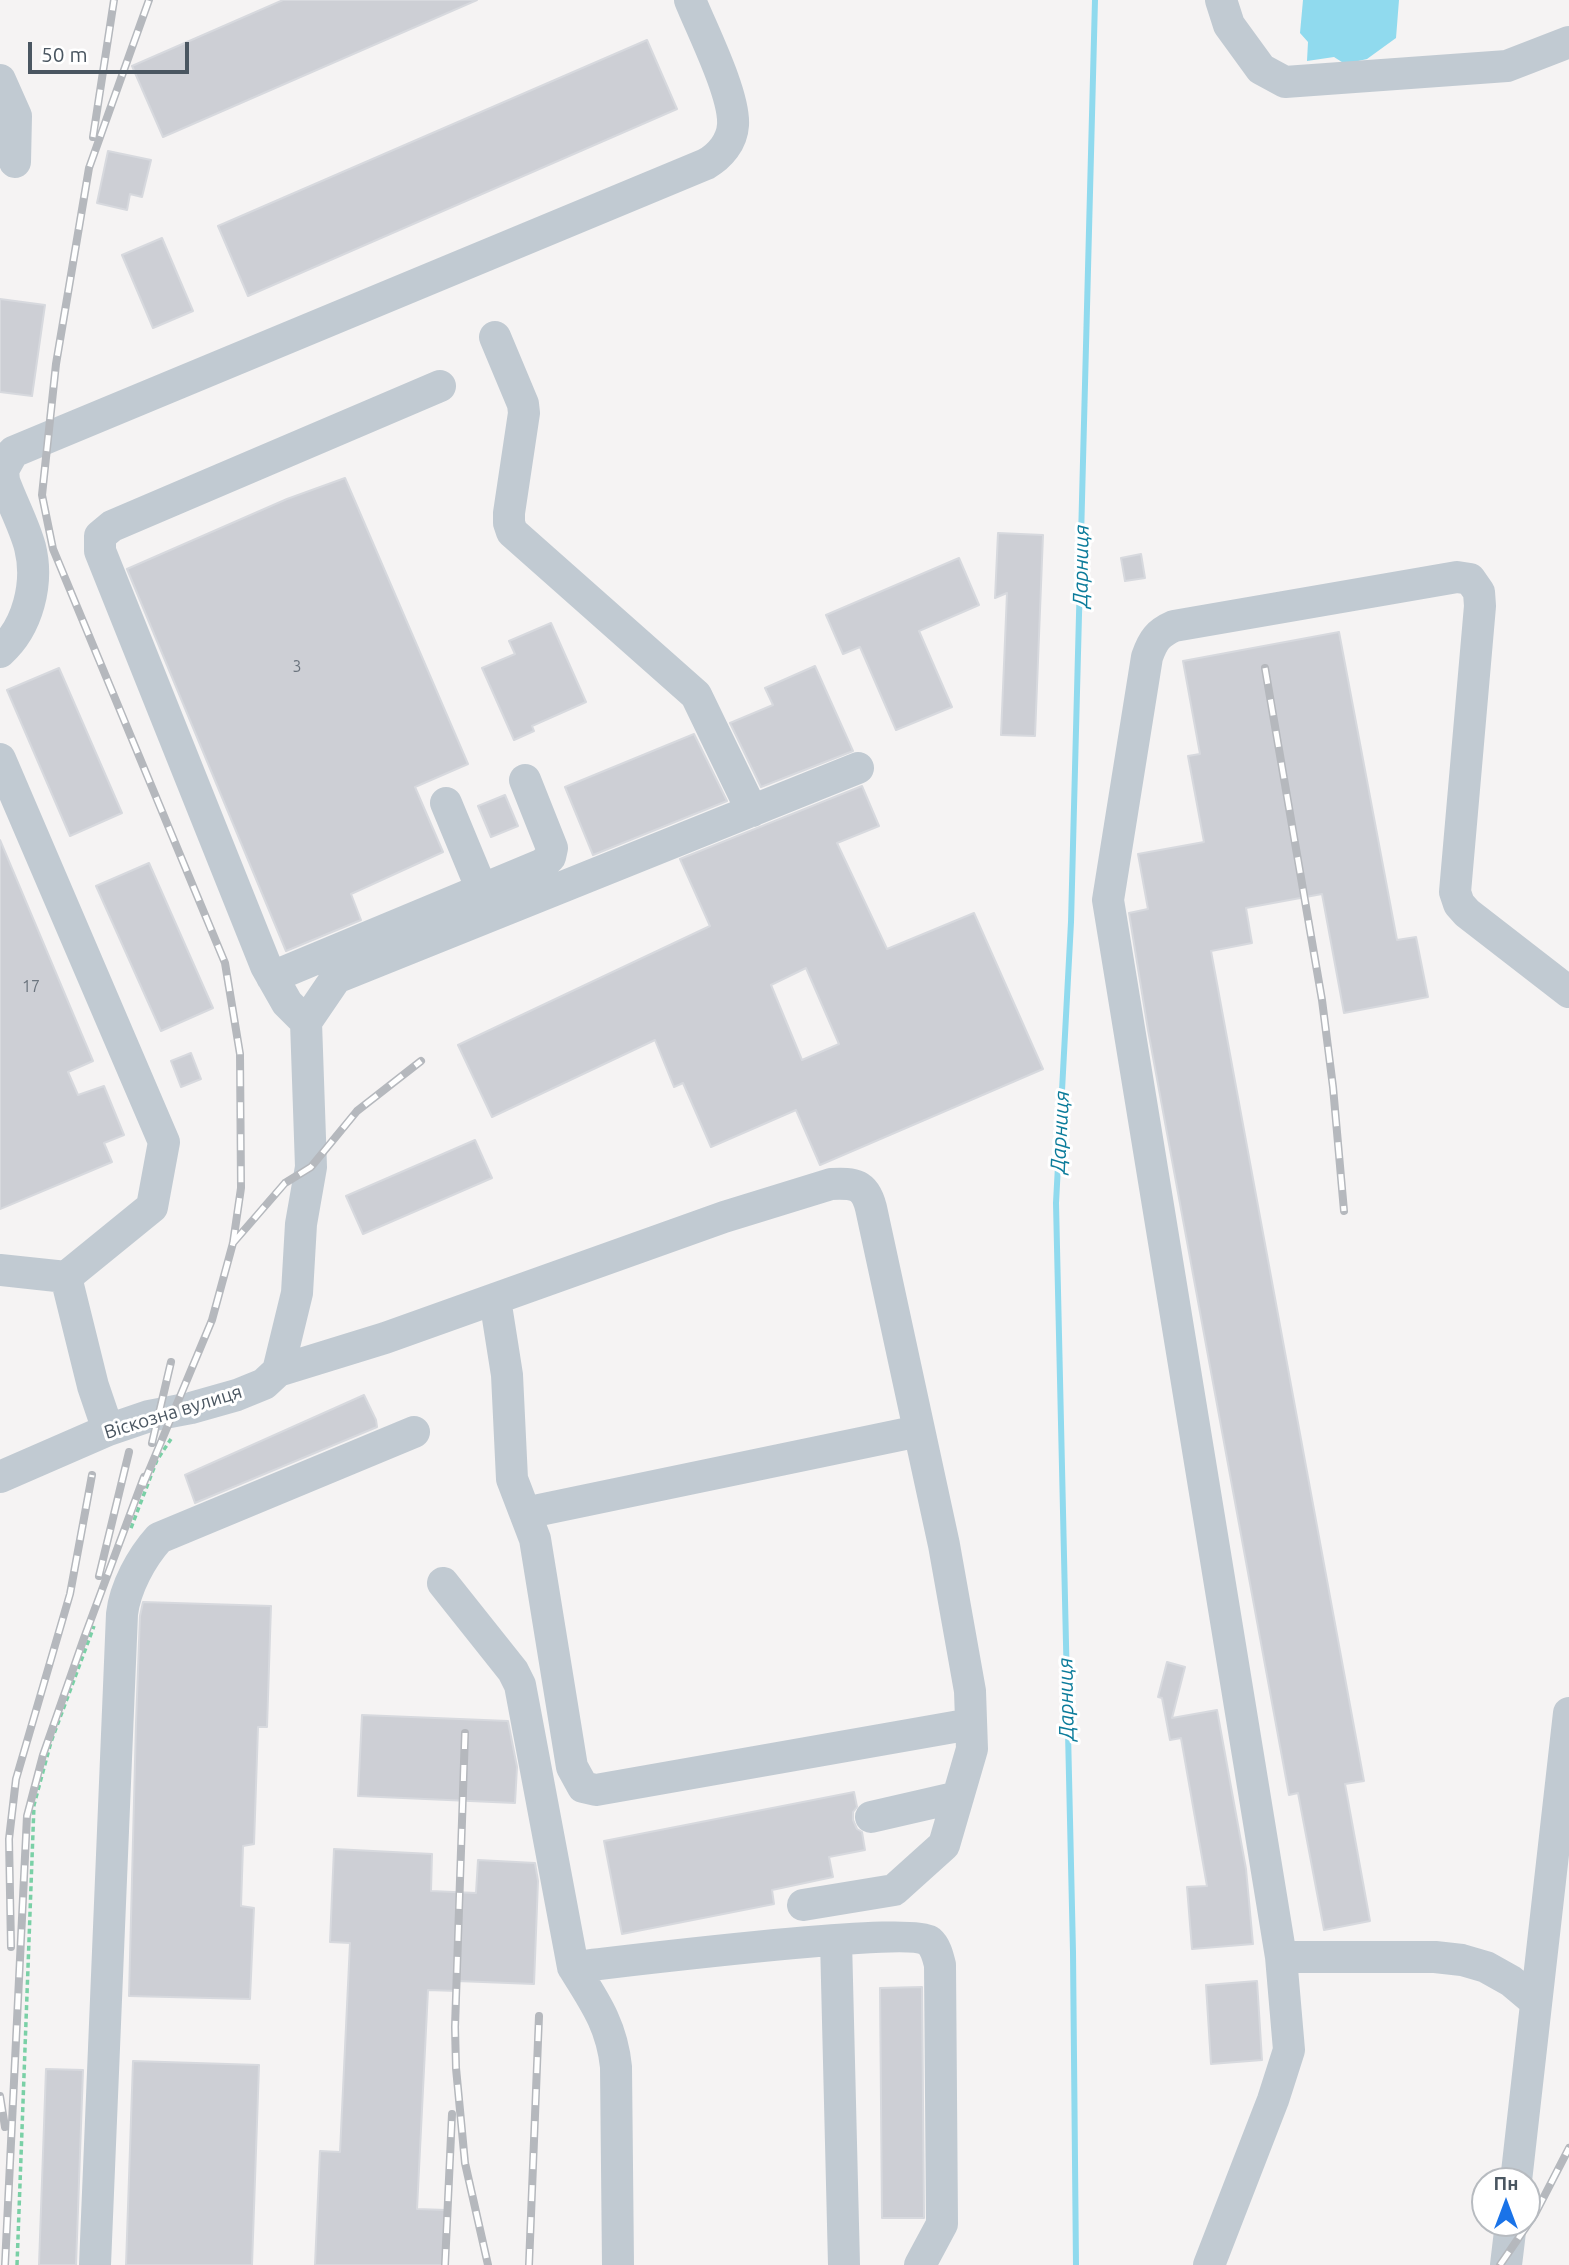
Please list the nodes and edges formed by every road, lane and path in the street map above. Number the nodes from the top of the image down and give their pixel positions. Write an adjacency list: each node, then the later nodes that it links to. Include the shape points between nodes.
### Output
1 (690, 0): 8 (street, via 732,107 733,126 719,156 13,452 6,460 4,481 30,548 33,587 23,621)
2 (1221, 0): 3 (street, via 1230,25 1261,69 1285,82 1507,66)
3 (1569, 42)
4 (0, 80): 5 (street, via 16,116)
5 (15, 162)
6 (495, 337): 13 (street, via 524,413 509,513 512,532 696,695)
7 (440, 386): 15 (street, via 112,526 100,536 100,551)
8 (0, 652)
9 (0, 759): 19 (street, via 164,1142 152,1207)
10 (858, 768): 13 (street)
11 (525, 780): 14 (street, via 550,839 550,857)
12 (446, 803): 14 (street)
13 (752, 811): 17 (street, via 336,978)
14 (482, 890): 15 (street)
15 (272, 977): 17 (street, via 287,1003)
16 (1569, 992): 38 (street, via 1467,913 1454,892 1480,606 1479,592 1470,579 1457,577 1160,632 1147,657 1108,900)
17 (306, 1022): 21 (street, via 311,1167 301,1224 297,1293)
18 (0, 1270): 19 (street)
19 (66, 1276): 23 (street)
20 (495, 1299): 21 (street, Віскозна вулиця); 24 (street, Віскозна вулиця, via 723,1217 846,1183 868,1196); 27 (street, via 508,1375 512,1479)
21 (278, 1371): 22 (street, Віскозна вулиця, via 264,1384)
22 (191, 1408): 23 (street, Віскозна вулиця); 28 (path, via 157,1460)
23 (108, 1430): 26 (street, Віскозна вулиця)
24 (919, 1431): 27 (street); 32 (street, Віскозна вулиця, via 970,1691)
25 (414, 1432): 44 (street, via 159,1538 125,1596)
26 (0, 1476)
27 (525, 1513): 32 (street, via 535,1539 572,1767 583,1787 596,1790)
28 (128, 1537)
29 (443, 1583): 39 (street, via 520,1685)
30 (94, 1627): 43 (path, via 51,1742 34,1805)
31 (1569, 1713): 36 (street)
32 (971, 1724): 33 (street, Віскозна вулиця, via 972,1749)
33 (958, 1797): 34 (street); 35 (street, Віскозна вулиця, via 944,1845 894,1890)
34 (871, 1817)
35 (803, 1905)
36 (1557, 1926): 40 (street)
37 (836, 1940): 39 (street); 46 (street); 47 (street, via 913,1937 928,1941 940,1965 942,2224)
38 (1281, 1957): 40 (street, via 1462,1960 1486,1967); 48 (street, via 1289,2050)
39 (573, 1968): 45 (street, via 600,2008 614,2043)
40 (1536, 2001): 41 (street)
41 (1518, 2167)
42 (1509, 2237): 49 (street)
43 (17, 2265)
44 (95, 2265)
45 (618, 2265)
46 (844, 2265)
47 (920, 2265)
48 (1209, 2265)
49 (1506, 2265)

